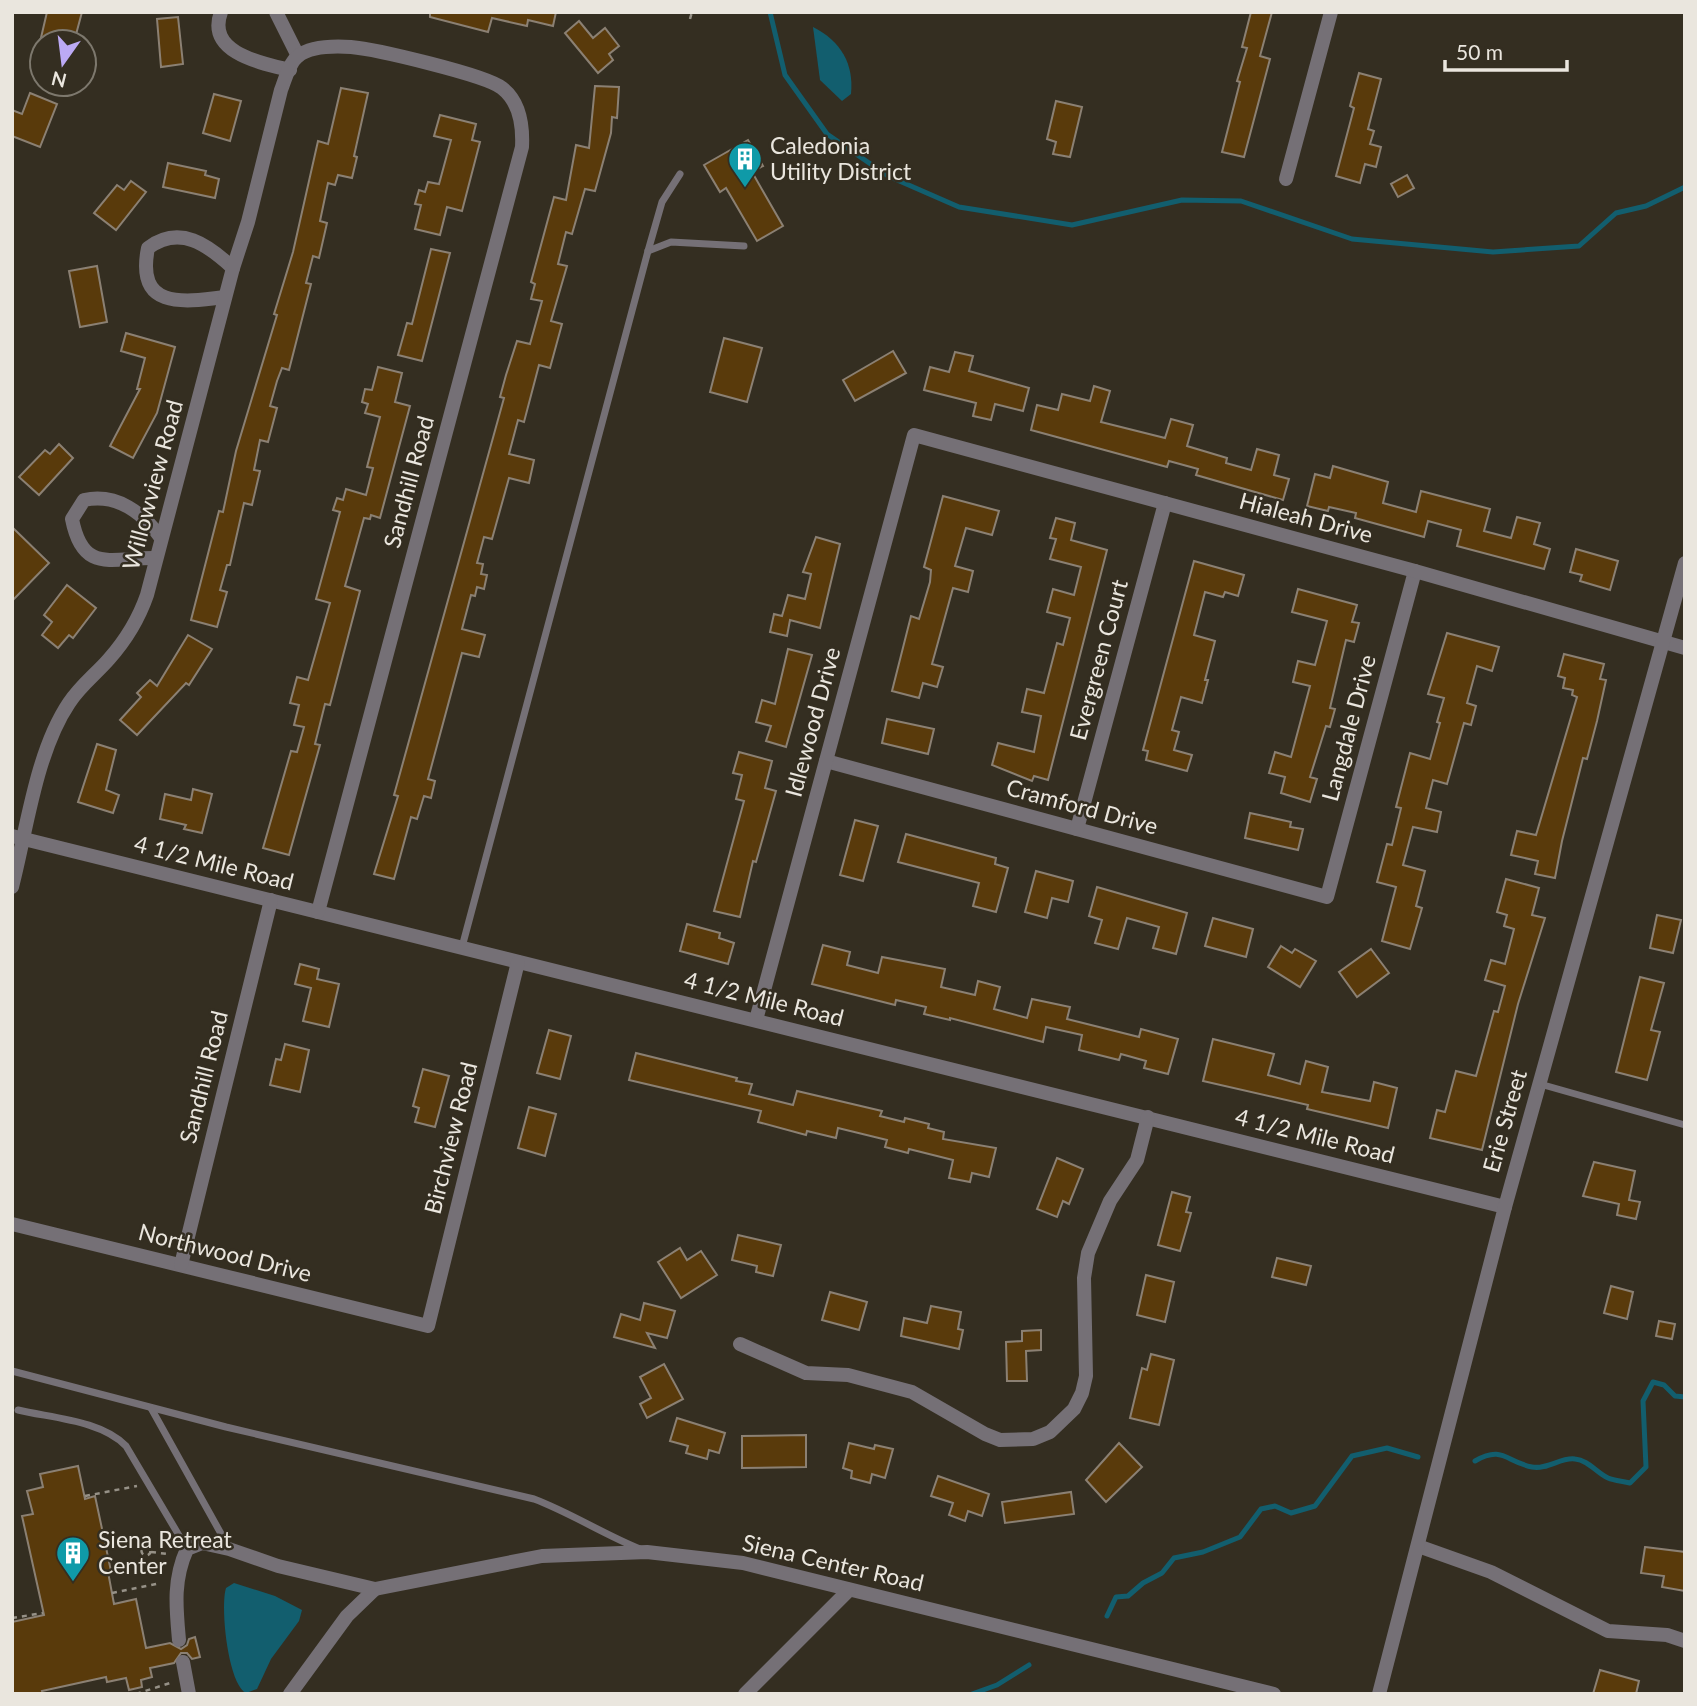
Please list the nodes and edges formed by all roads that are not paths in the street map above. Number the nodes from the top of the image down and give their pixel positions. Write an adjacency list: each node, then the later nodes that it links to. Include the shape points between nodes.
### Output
1 (221, 12): 5 (street, via 219,36 228,46 243,57)
2 (276, 12): 4 (street)
3 (1331, 12): 7 (street)
4 (298, 56): 5 (street, Willowview Road); 26 (street, Sandhill Road, via 327,47 354,47 484,77 504,88 512,99 523,131)
5 (290, 70): 10 (street, Willowview Road)
6 (680, 174): 9 (lane, via 662,202)
7 (1286, 179)
8 (744, 246): 9 (lane, via 671,242)
9 (648, 251): 27 (lane)
10 (233, 268): 11 (street, Willowview Road); 11 (street, via 216,253 179,237 162,237 148,248 144,268 155,292 171,300)
11 (225, 297): 14 (street, Willowview Road)
12 (914, 435): 13 (street, Hialeah Drive); 20 (street, Idlewood Drive)
13 (1165, 503): 17 (street, Hialeah Drive); 21 (street, Evergreen Court)
14 (161, 538): 15 (street, Willowview Road); 15 (street, via 147,519 123,504 98,498 84,500 72,519 77,541 87,554 102,560)
15 (156, 558): 22 (street, Willowview Road, via 140,616 110,659 69,703 55,729)
16 (1685, 563): 18 (street, Erie Street)
17 (1415, 571): 18 (street, Hialeah Drive); 24 (street, Langdale Drive)
18 (1662, 642): 19 (street, Hialeah Drive); 30 (street, Erie Street)
19 (1685, 648)
20 (826, 761): 21 (street, Cramford Drive); 29 (street, Idlewood Drive)
21 (1077, 829): 24 (street, Cramford Drive)
22 (18, 838): 23 (street, Willowview Road); 25 (street, 4 1/2 Mile Road)
23 (12, 887)
24 (1327, 897)
25 (271, 901): 26 (street, 4 1/2 Mile Road); 35 (street, Sandhill Road)
26 (318, 912): 27 (street, 4 1/2 Mile Road)
27 (462, 947): 28 (street, 4 1/2 Mile Road)
28 (518, 961): 29 (street, 4 1/2 Mile Road); 36 (street, Birchview Road)
29 (756, 1020): 31 (street, 4 1/2 Mile Road)
30 (1539, 1084): 32 (lane); 33 (street, Erie Street)
31 (1148, 1117): 33 (street, 4 1/2 Mile Road); 37 (street, via 1137,1160 1110,1201 1088,1253 1082,1393 1074,1409 1050,1432 1026,1440 1000,1440 912,1392 848,1375 807,1373)
32 (1685, 1125)
33 (1505, 1207): 41 (street, Erie Street)
34 (12, 1224): 35 (street, Northwood Drive)
35 (181, 1265): 36 (street, Northwood Drive)
36 (428, 1326)
37 (740, 1344)
38 (12, 1371): 39 (lane)
39 (151, 1408): 43 (lane); 44 (lane, via 534,1499)
40 (18, 1410): 42 (lane, via 117,1436)
41 (1418, 1546): 48 (street, via 1491,1573 1608,1631 1667,1635); 54 (street, Erie Street)
42 (187, 1549): 43 (street, Siena Center Road, via 202,1543); 47 (street, via 175,1591)
43 (229, 1549): 45 (street, Siena Center Road)
44 (647, 1552): 45 (street, Siena Center Road, via 542,1556); 46 (street, Siena Center Road, via 743,1563)
45 (375, 1589): 51 (street, via 346,1616)
46 (849, 1590): 52 (street); 53 (street, Siena Center Road)
47 (179, 1640)
48 (1685, 1641)
49 (183, 1662): 50 (street)
50 (187, 1694)
51 (290, 1694)
52 (745, 1694)
53 (1274, 1694)
54 (1379, 1694)

